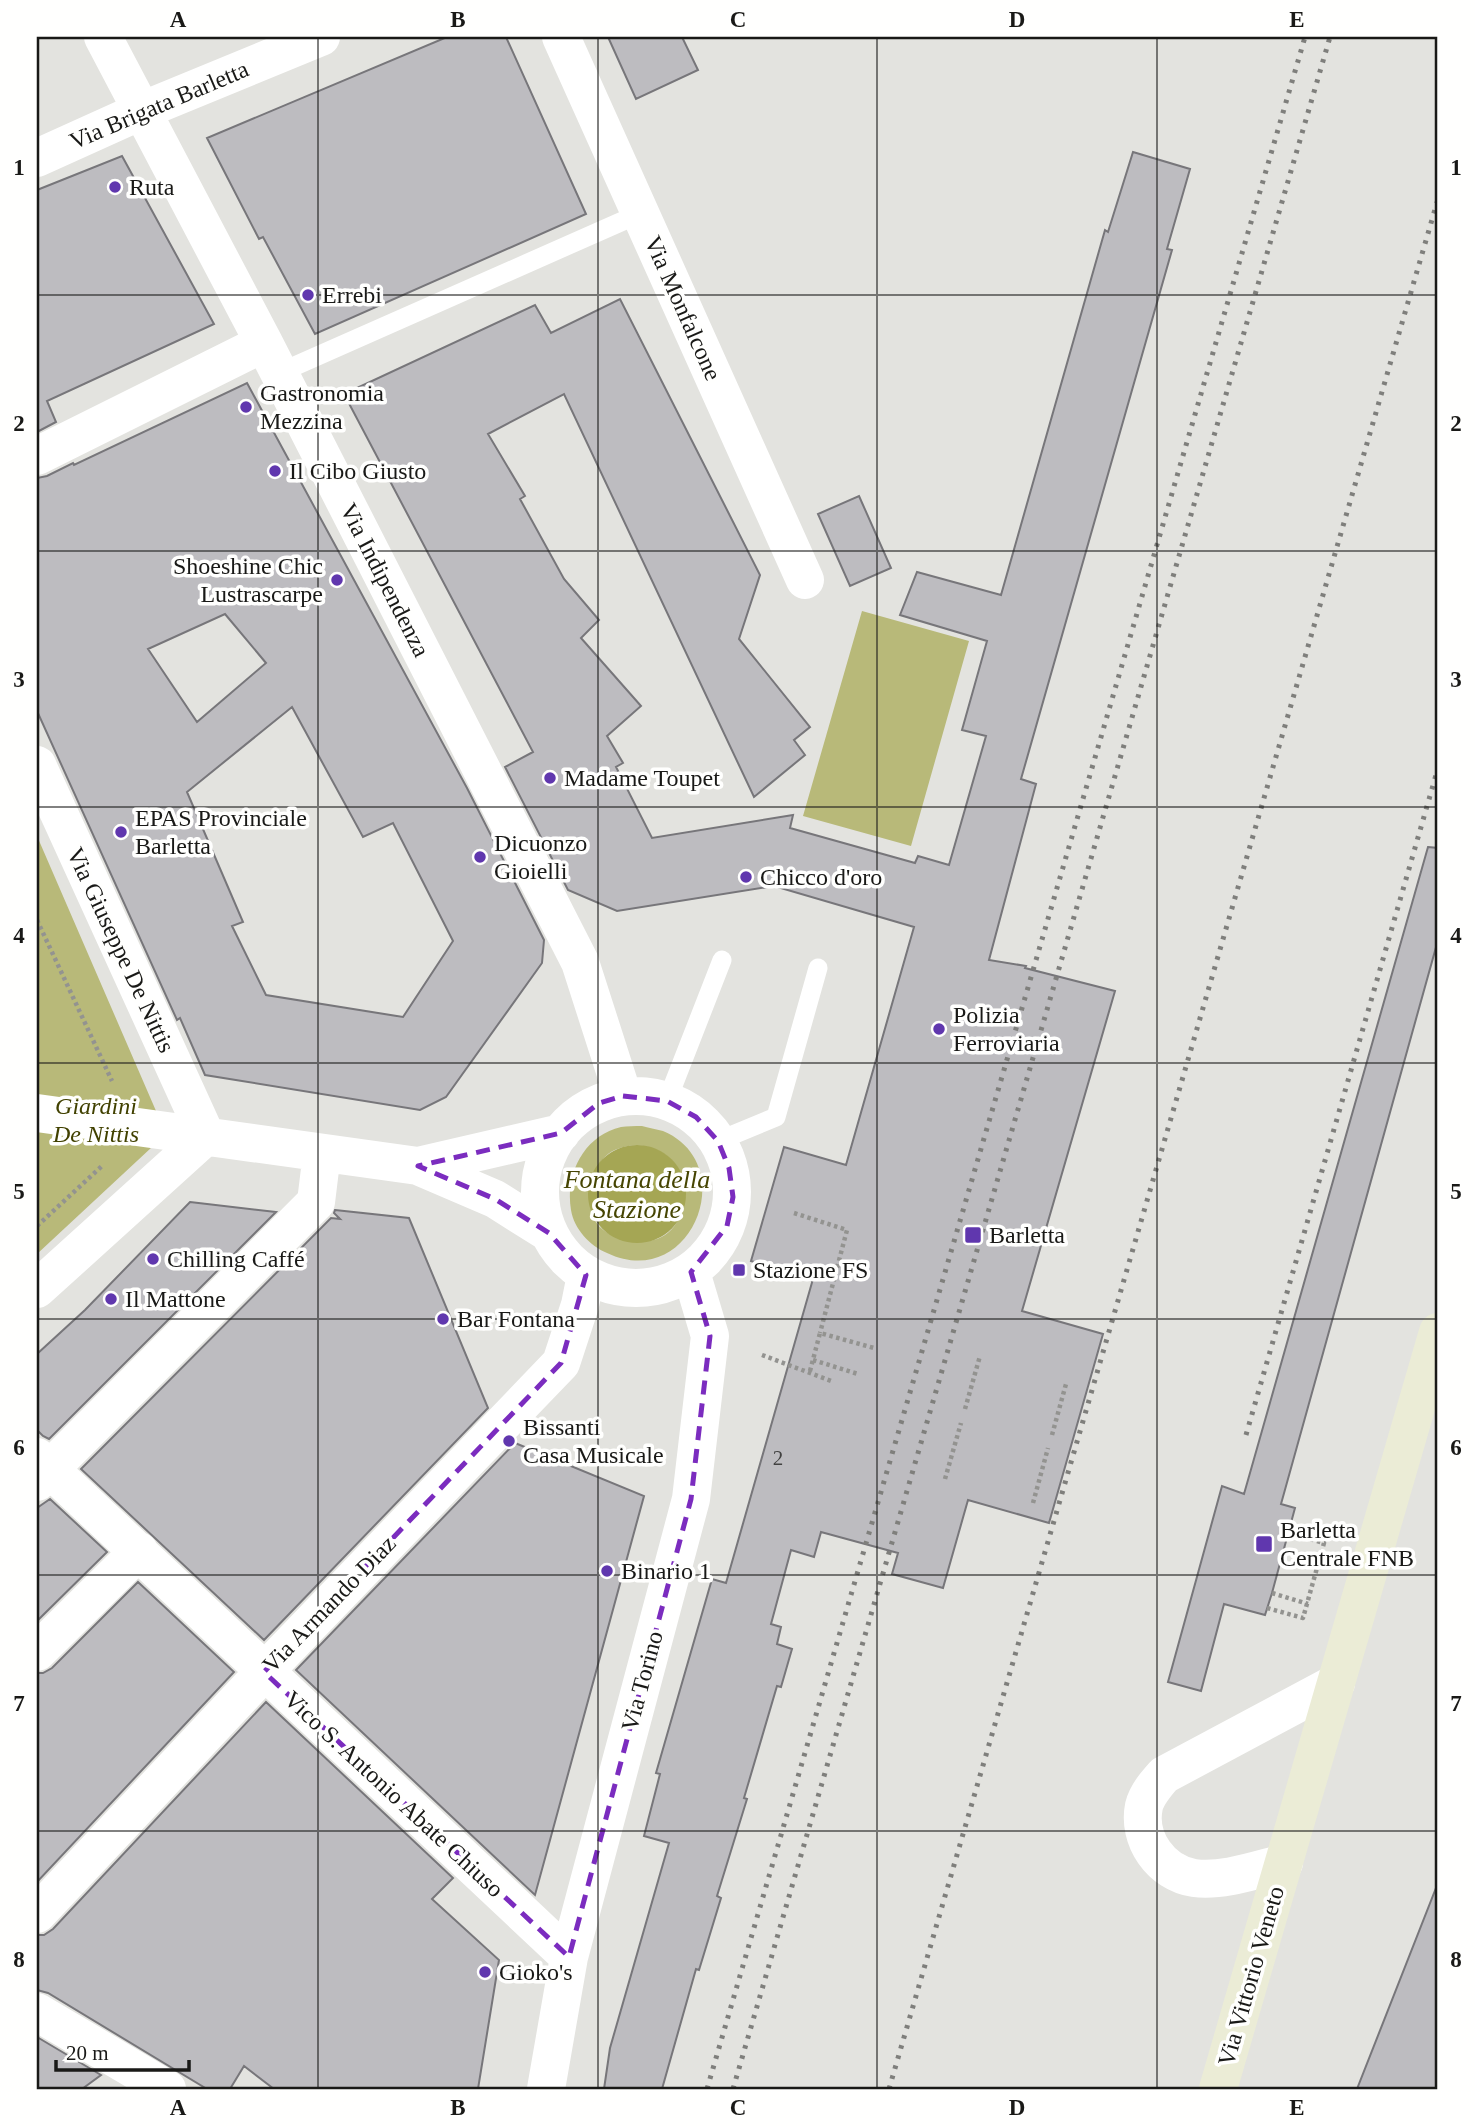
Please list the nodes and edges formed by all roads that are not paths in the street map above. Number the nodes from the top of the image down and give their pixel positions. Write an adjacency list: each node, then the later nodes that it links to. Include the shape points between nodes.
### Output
1 (103, 37): 4 (street, Via Indipendenza)
2 (321, 37): 4 (street, Via Brigata Barletta)
3 (561, 37): 6 (street, Via Monfalcone)
4 (141, 111): 5 (street, Via Brigata Barletta); 7 (street, Via Indipendenza)
5 (37, 158)
6 (641, 213): 7 (lane); 9 (street, Via Monfalcone)
7 (272, 358): 8 (street); 13 (street, Via Indipendenza, via 580,962)
8 (37, 456)
9 (805, 580)
10 (37, 765): 17 (street, Via Giuseppe De Nittis)
11 (722, 960): 14 (lane)
12 (818, 968): 18 (lane, via 776,1117)
13 (623, 1096): 14 (street); 16 (street, via 599,1103)
14 (667, 1101): 18 (street, via 696,1116)
15 (37, 1113): 17 (street)
16 (561, 1133): 20 (street); 21 (street, via 544,1164 540,1199)
17 (206, 1136): 19 (street); 24 (street)
18 (718, 1141): 22 (street, via 729,1168 733,1197 727,1226 712,1252)
19 (322, 1153): 20 (street); 26 (street, via 316,1202)
20 (418, 1166): 21 (street, via 495,1199)
21 (549, 1233): 23 (street, via 564,1256)
22 (691, 1272): 23 (street, via 666,1284 639,1289 611,1286); 33 (street, Via Torino, via 709,1336 691,1499)
23 (586, 1275): 29 (street, Via Armando Diaz, via 561,1363)
24 (37, 1289)
25 (1438, 1332): 30 (street, Via Vittorio Veneto)
26 (41, 1469): 27 (street, Vico S. Antonio Abate Chiuso)
27 (139, 1552): 28 (street); 29 (street, Vico S. Antonio Abate Chiuso)
28 (37, 1652)
29 (264, 1672): 32 (street, Via Armando Diaz); 33 (street, Vico S. Antonio Abate Chiuso)
30 (1336, 1683): 31 (street, Via Vittorio Veneto); 31 (street, Via Vittorio Veneto, via 1164,1775 1144,1807 1148,1843 1174,1872 1214,1878)
31 (1284, 1863): 37 (street, Via Vittorio Veneto)
32 (37, 1914)
33 (569, 1957): 36 (street, Via Torino)
34 (37, 2012): 35 (street)
35 (167, 2089)
36 (546, 2089)
37 (1218, 2089)

